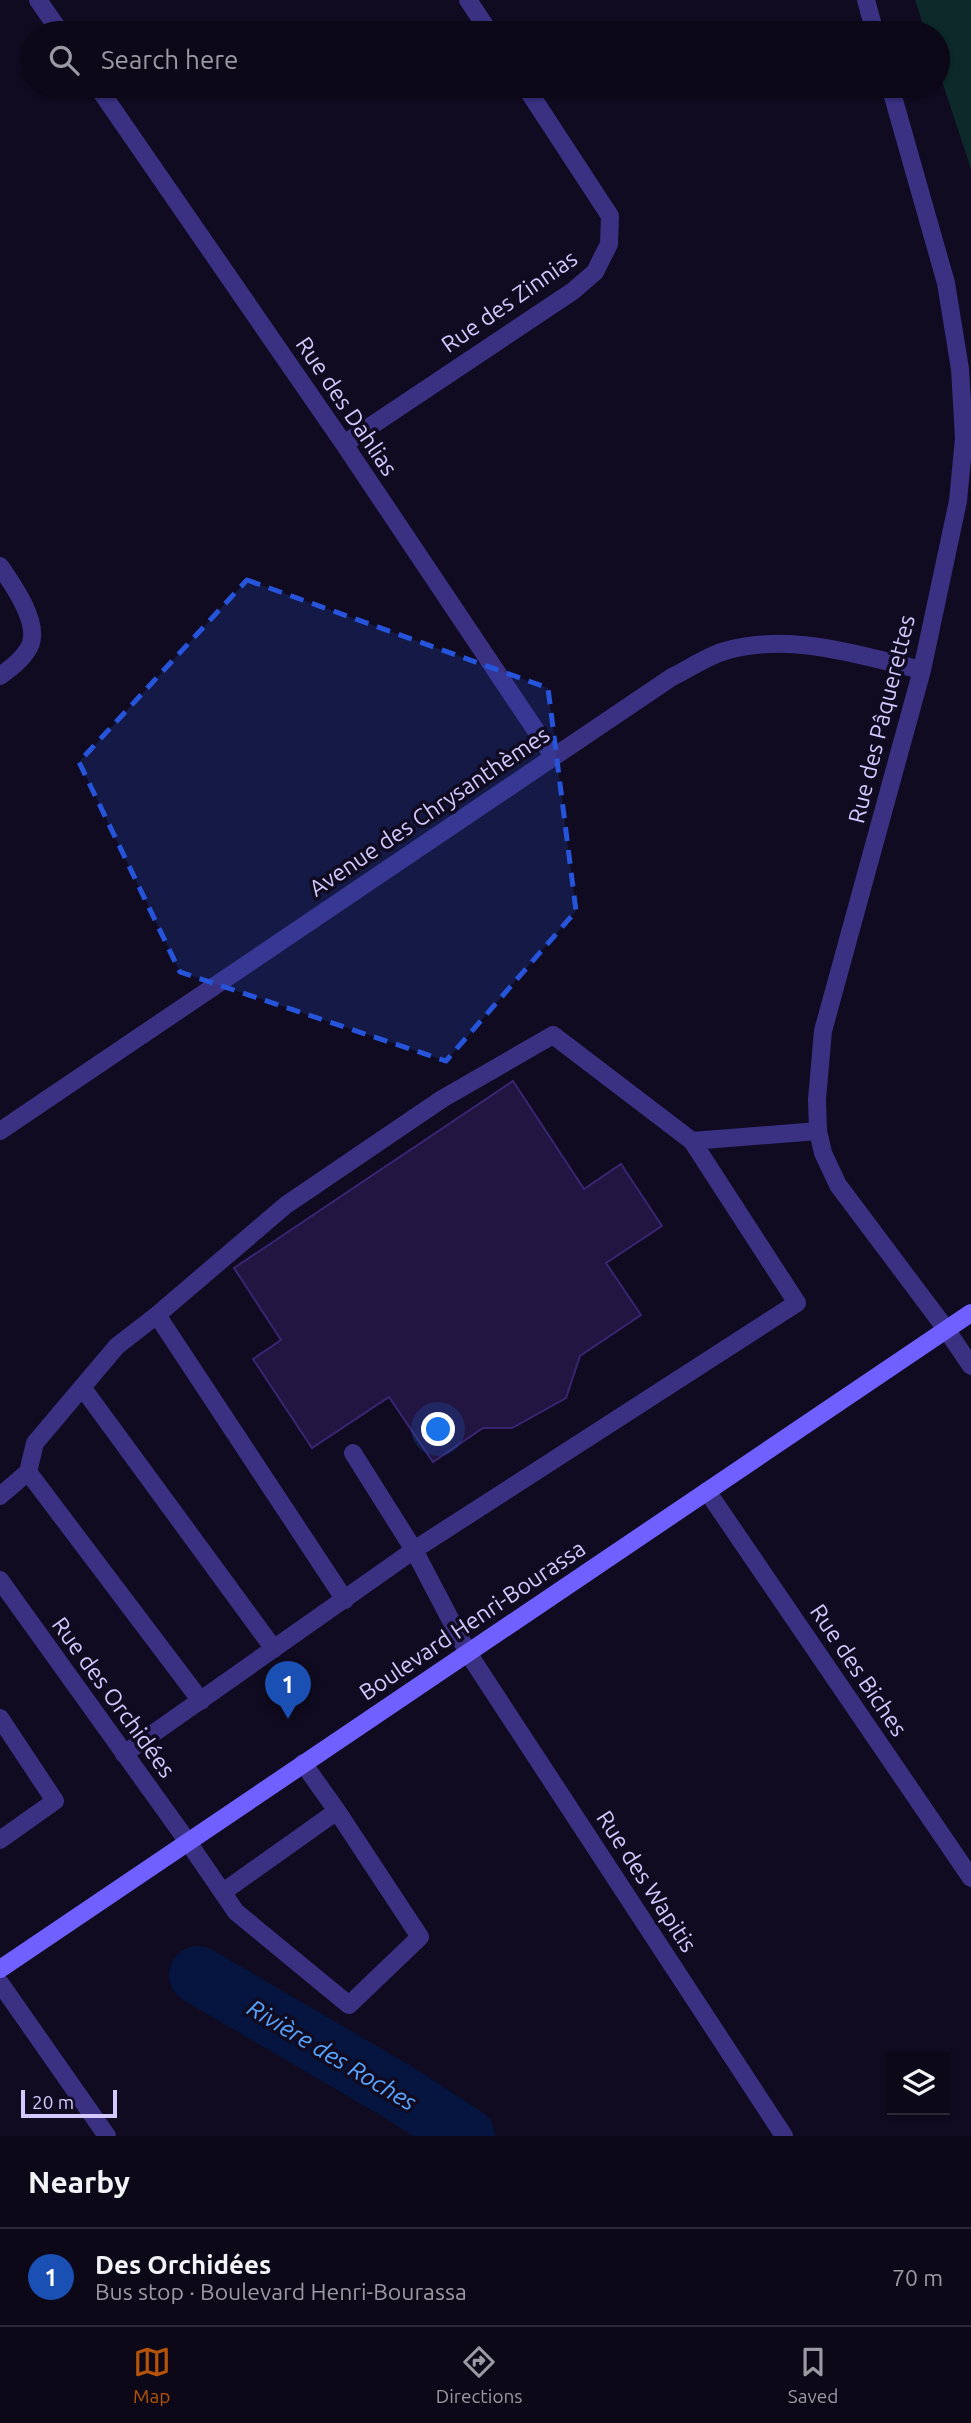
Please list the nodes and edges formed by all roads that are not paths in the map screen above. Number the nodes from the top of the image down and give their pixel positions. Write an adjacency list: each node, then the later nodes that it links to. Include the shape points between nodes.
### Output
1 (38, 0): 4 (street)
2 (468, 0): 5 (street)
3 (866, 0): 6 (street)
4 (53, 21)
5 (482, 21)
6 (872, 21)
7 (105, 98): 10 (street, Rue des Dahlias)
8 (533, 98): 10 (street, Rue des Zinnias, via 610,216 609,244 595,272)
9 (893, 98): 12 (street, Rue des Pâquerettes, via 946,283 960,369 964,438 958,501)
10 (344, 444): 14 (street, Rue des Dahlias)
11 (0, 566): 13 (street, via 18,592 29,620 31,643 19,661)
12 (922, 670): 14 (street, Avenue des Chrysanthèmes, via 820,646 760,645 724,651 672,677); 16 (street, Rue des Pâquerettes, via 823,1031)
13 (0, 676)
14 (553, 756): 15 (street, Avenue des Chrysanthèmes)
15 (0, 1131)
16 (818, 1131): 17 (street); 20 (street, Rue des Pâquerettes, via 838,1185)
17 (692, 1142): 19 (street, via 553,1035 442,1099 286,1205); 27 (street, via 797,1303)
18 (971, 1313): 20 (main road, Boulevard Henri-Bourassa)
19 (157, 1315): 22 (street, via 117,1346); 29 (street)
20 (946, 1329): 21 (street, Rue des Pâquerettes); 25 (main road, Boulevard Henri-Bourassa)
21 (971, 1366)
22 (82, 1387): 24 (street, via 35,1443); 30 (street)
23 (353, 1453): 27 (street, Rue des Wapitis)
24 (28, 1472): 26 (street); 32 (street)
25 (707, 1491): 31 (main road, Boulevard Henri-Bourassa); 39 (street, Rue des Biches)
26 (0, 1496)
27 (414, 1550): 29 (street); 31 (street, Rue des Wapitis)
28 (0, 1580): 34 (street, Rue des Orchidées)
29 (345, 1600): 30 (street)
30 (274, 1649): 32 (street)
31 (468, 1653): 35 (main road, Boulevard Henri-Bourassa); 44 (street, Rue des Wapitis)
32 (201, 1700): 34 (street)
33 (0, 1718): 37 (street, via 55,1801)
34 (124, 1754): 38 (street, Rue des Orchidées)
35 (303, 1763): 36 (street); 38 (main road, Boulevard Henri-Bourassa)
36 (337, 1811): 40 (street); 40 (street, Rue des Orchidées, via 420,1937 349,2005 236,1912)
37 (0, 1840)
38 (188, 1842): 40 (street, Rue des Orchidées); 41 (main road, Boulevard Henri-Bourassa)
39 (971, 1878)
40 (223, 1892)
41 (0, 1969)
42 (0, 1983): 43 (street)
43 (107, 2136)
44 (784, 2136)

